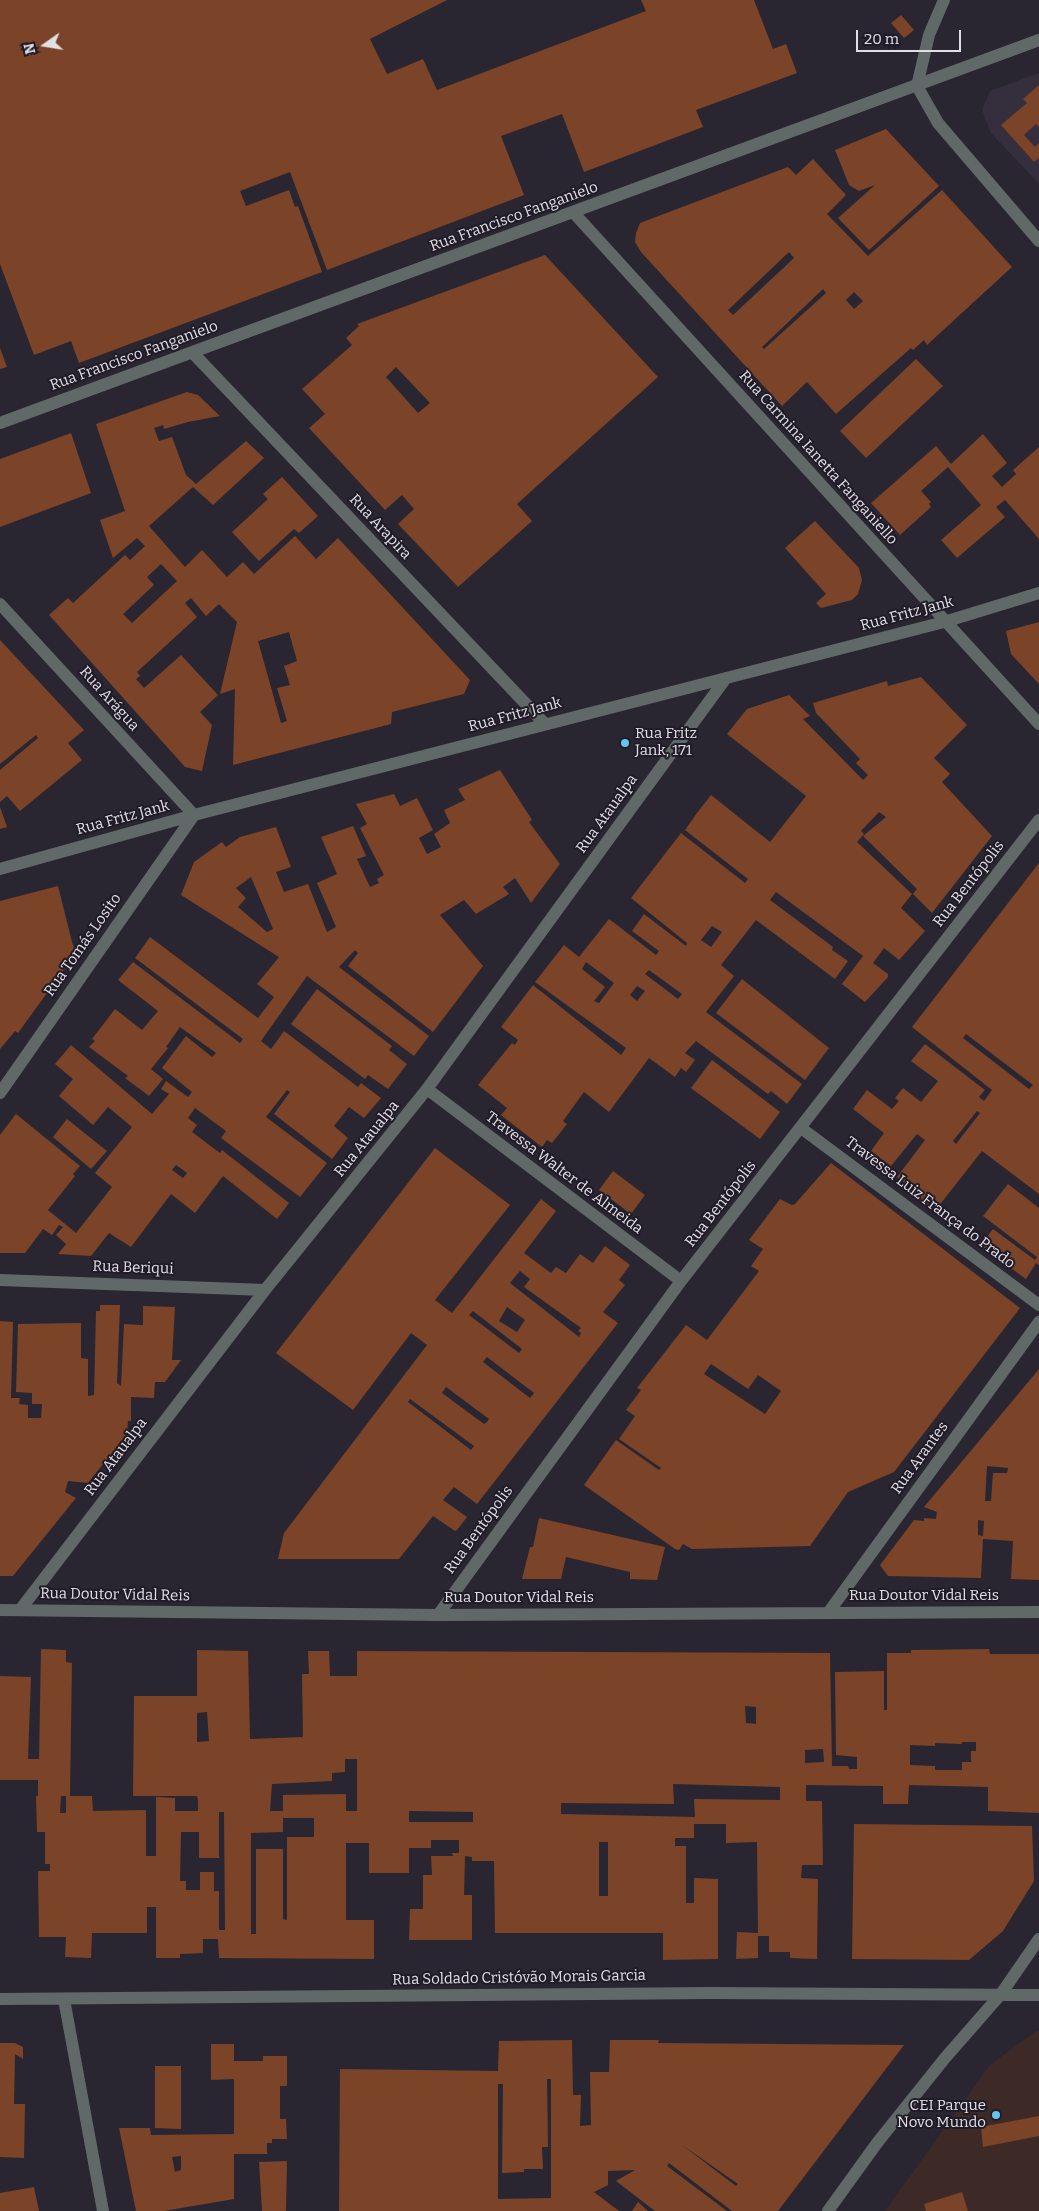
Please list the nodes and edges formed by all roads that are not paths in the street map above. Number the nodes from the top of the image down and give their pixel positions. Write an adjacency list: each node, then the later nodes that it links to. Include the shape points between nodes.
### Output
1 (944, 0): 3 (street, via 929,35)
2 (1039, 40): 3 (street, Rua Francisco Fanganielo)
3 (917, 86): 4 (street, Rua Francisco Fanganielo); 5 (street, via 938,123)
4 (573, 212): 6 (street, Rua Francisco Fanganielo); 10 (street, Rua Carmina Ianetta Fanganiello)
5 (1039, 241)
6 (192, 352): 7 (street, Rua Francisco Fanganielo); 12 (street, Rua Arapira)
7 (0, 423)
8 (1039, 593): 10 (street, Rua Fritz Jank)
9 (0, 604): 14 (street, Rua Arágua)
10 (944, 622): 11 (street, Rua Fritz Jank); 13 (street, Rua Carmina Ianetta Fanganiello)
11 (726, 678): 12 (street, Rua Fritz Jank); 17 (street, Rua Ataualpa)
12 (544, 724): 14 (street, Rua Fritz Jank)
13 (1039, 724)
14 (194, 815): 16 (street, Rua Fritz Jank); 18 (street, Rua Tomás Losito)
15 (1039, 820): 19 (street, Rua Bentópolis)
16 (0, 868)
17 (427, 1090): 21 (street, Travessa Walter de Almeida); 22 (street, Rua Ataualpa)
18 (0, 1093)
19 (801, 1128): 21 (street, Rua Bentópolis); 23 (street, Travessa Luiz França do Prado)
20 (0, 1280): 22 (street, Rua Beriqui)
21 (681, 1282): 29 (street, Rua Bentópolis)
22 (265, 1290): 26 (street, Rua Ataualpa)
23 (1039, 1305)
24 (1039, 1322): 28 (street, Rua Arantes)
25 (0, 1610): 26 (street, Rua Doutor Vidal Reis)
26 (20, 1610): 29 (street, Rua Doutor Vidal Reis)
27 (1039, 1612): 28 (street, Rua Doutor Vidal Reis)
28 (828, 1613): 29 (street, Rua Doutor Vidal Reis)
29 (438, 1615)
30 (1039, 1939): 31 (street)
31 (1001, 1994): 32 (street, Rua Soldado Cristóvão Morais Garcia); 34 (street, Rua Soldado Cristóvão Morais Garcia, via 711,1993); 36 (street, via 921,2089)
32 (1039, 1995)
33 (0, 1999): 34 (street, Rua Soldado Cristóvão Morais Garcia)
34 (64, 1999): 35 (street)
35 (103, 2211)
36 (828, 2211)

